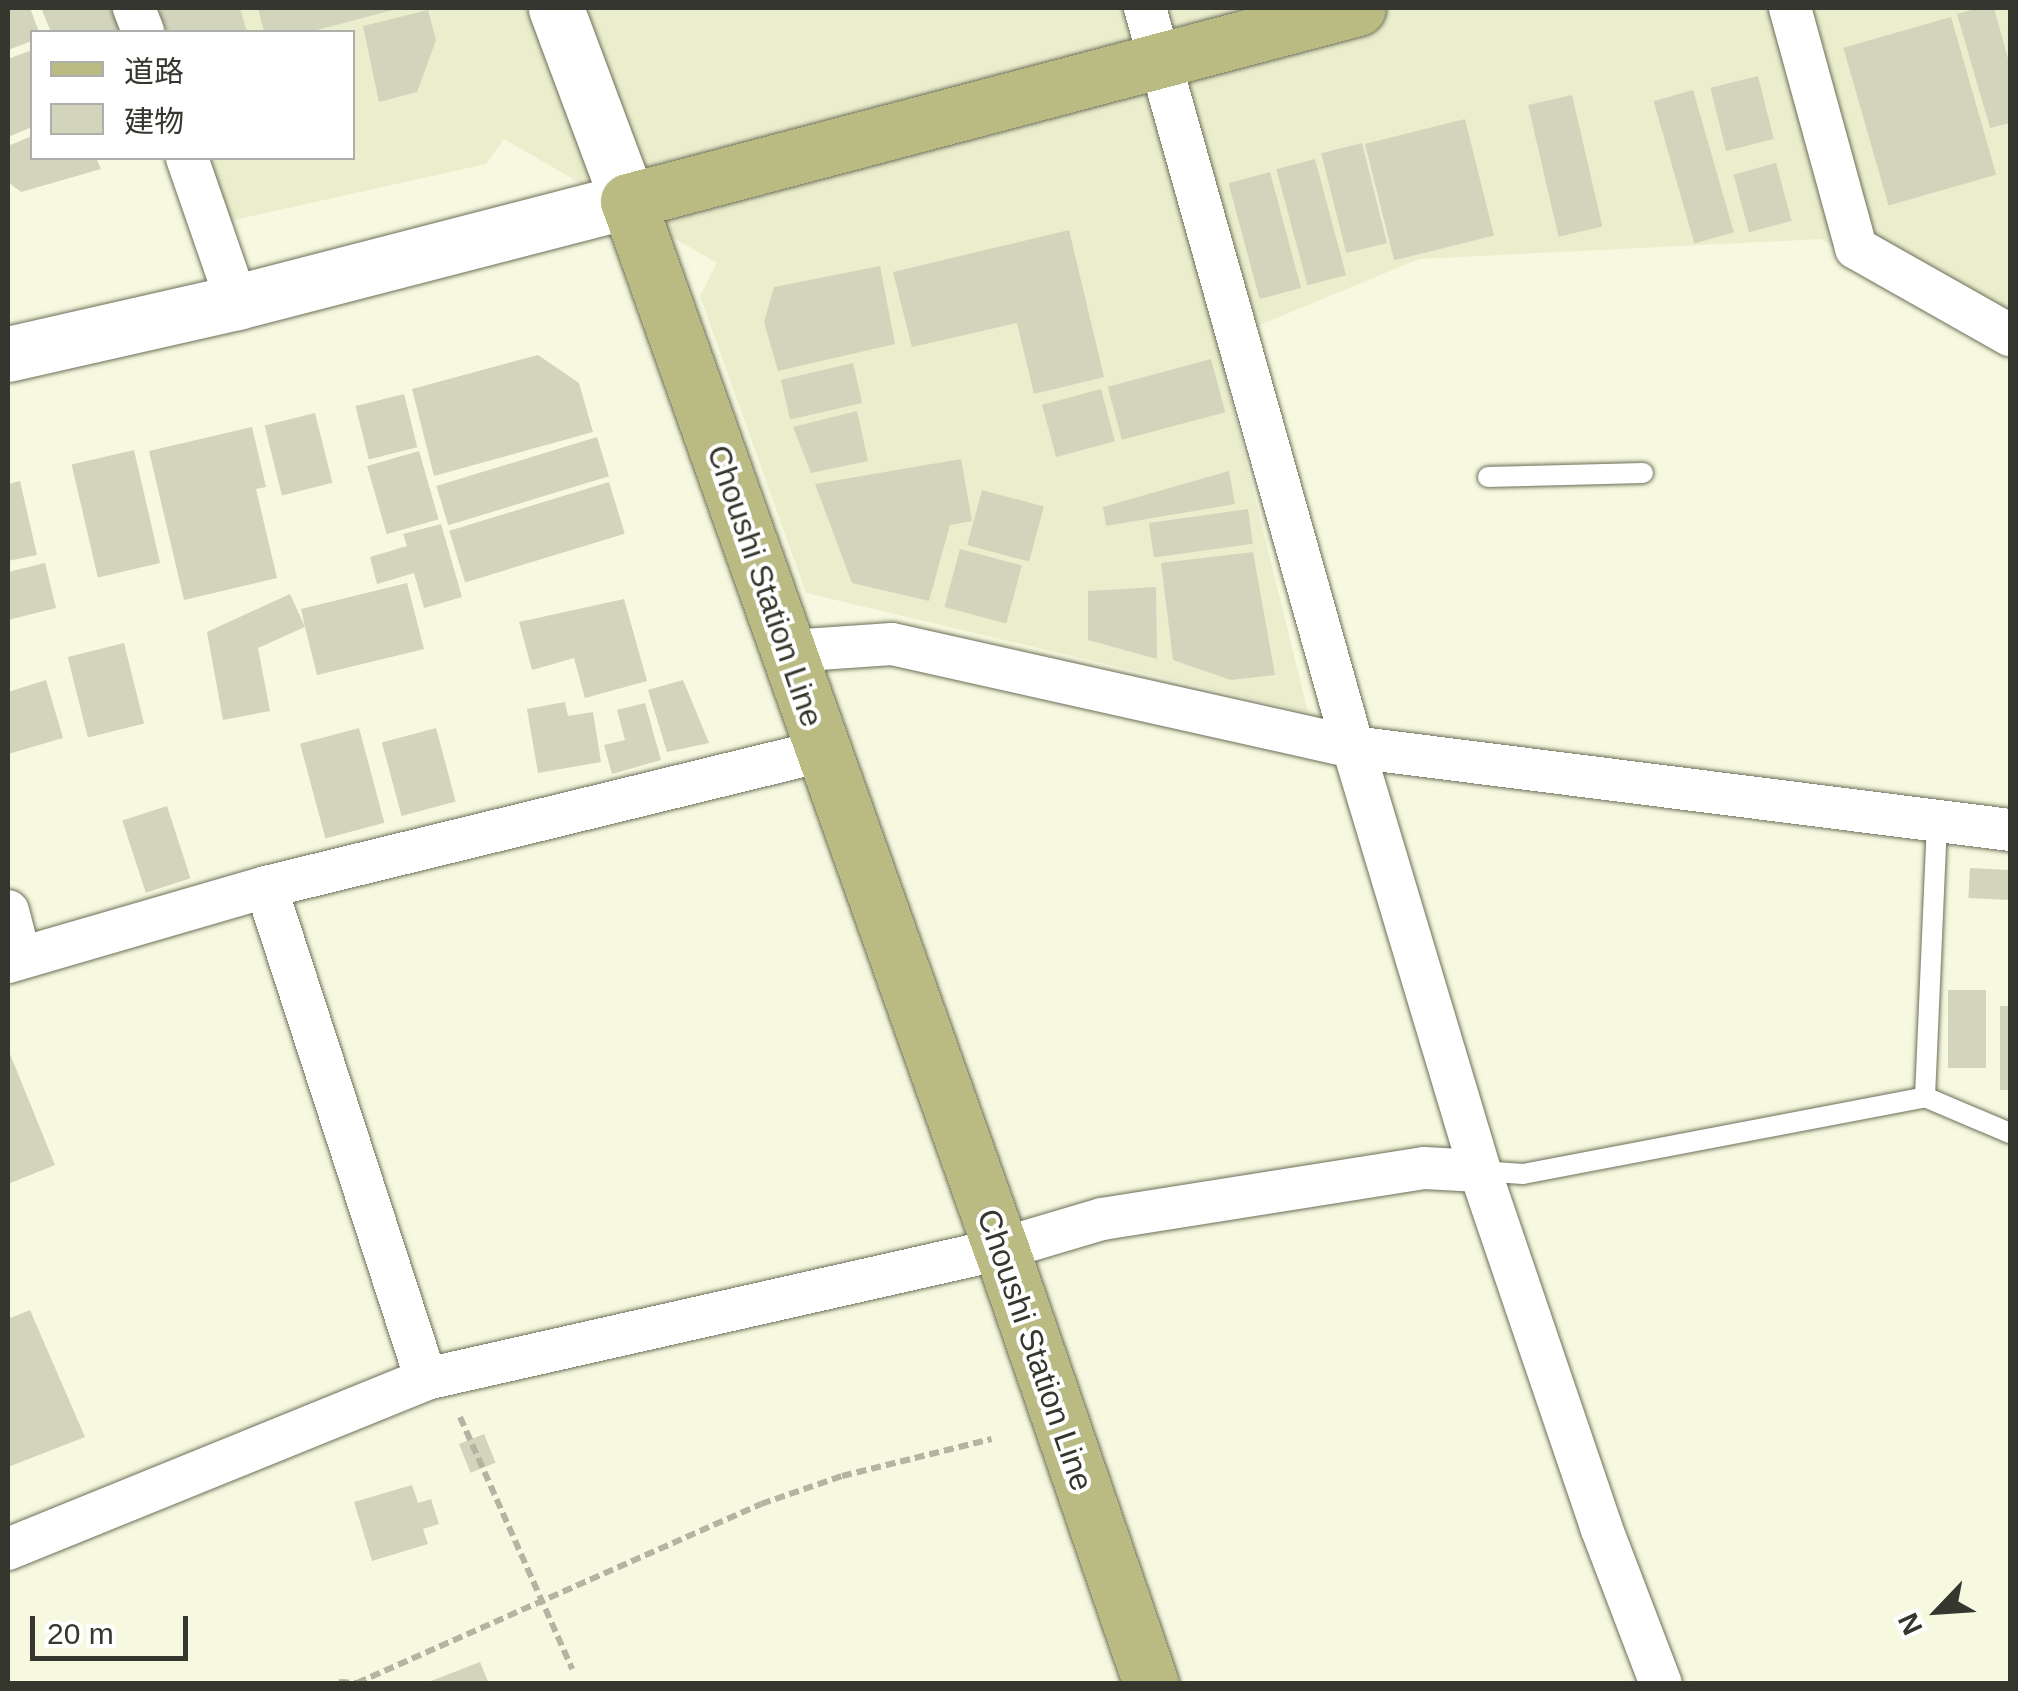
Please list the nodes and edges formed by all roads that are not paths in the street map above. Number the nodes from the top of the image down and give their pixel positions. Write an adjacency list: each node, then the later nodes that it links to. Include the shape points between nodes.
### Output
1 (556, 8): 7 (street)
2 (1145, 8): 5 (street)
3 (1358, 8): 5 (main road)
4 (1790, 8): 9 (street, via 1856,248)
5 (1161, 60): 7 (main road); 14 (street)
6 (188, 160): 8 (street)
7 (628, 202): 8 (street); 13 (main road, Choushi Station Line)
8 (237, 302): 10 (street)
9 (2010, 335)
10 (8, 354)
11 (1643, 473): 12 (lane)
12 (1488, 477)
13 (790, 651): 14 (street, via 892,644); 15 (main road, Choushi Station Line)
14 (1353, 747): 16 (street); 23 (street)
15 (822, 751): 18 (street); 24 (main road, Choushi Station Line)
16 (1937, 817): 17 (street); 21 (lane)
17 (2010, 830)
18 (266, 888): 20 (street); 25 (street)
19 (8, 911): 20 (street)
20 (14, 959)
21 (1925, 1096): 22 (lane); 23 (lane, via 1524,1174)
22 (2010, 1133)
23 (1480, 1172): 24 (street, via 1424,1168 1102,1219); 28 (street)
24 (1001, 1249): 25 (street); 27 (main road, Choushi Station Line)
25 (432, 1377): 26 (street)
26 (8, 1550)
27 (1151, 1684)
28 (1661, 1684)

